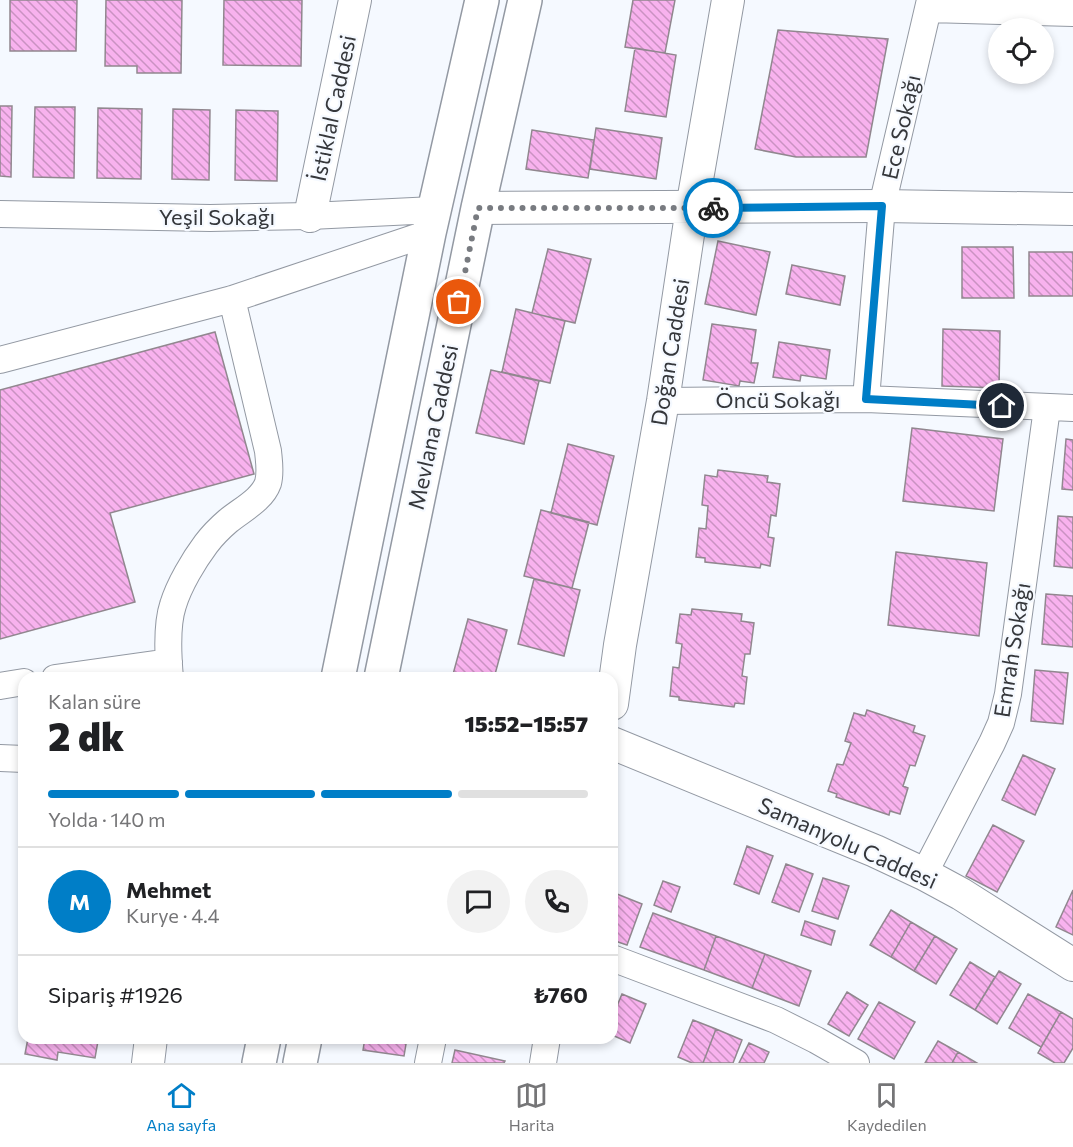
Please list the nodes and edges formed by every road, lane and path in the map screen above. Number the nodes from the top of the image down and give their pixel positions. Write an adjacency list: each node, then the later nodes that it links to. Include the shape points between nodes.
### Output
1 (355, 0): 12 (street, İstiklal Caddesi)
2 (482, 0): 13 (main road, Mevlana Caddesi)
3 (525, 0): 8 (main road, Mevlana Caddesi)
4 (728, 0): 9 (street, Doğan Caddesi)
5 (929, 4): 6 (street); 7 (street, Ece Sokağı)
6 (1073, 12)
7 (882, 206): 9 (street); 10 (street); 16 (street, Ece Sokağı)
8 (478, 208): 9 (street); 23 (main road, Mevlana Caddesi)
9 (693, 208): 17 (street, Doğan Caddesi)
10 (1073, 209)
11 (0, 214): 12 (street, Yeşil Sokağı)
12 (310, 216): 13 (street, Yeşil Sokağı)
13 (432, 221): 14 (street); 22 (main road, Mevlana Caddesi)
14 (232, 299): 15 (street); 20 (street, via 270,470 267,486 258,498 206,544 186,575 173,605)
15 (0, 360)
16 (866, 399): 17 (street, Öncü Sokağı); 18 (street, Öncü Sokağı)
17 (663, 401): 24 (street, Doğan Caddesi)
18 (1047, 408): 19 (street, Öncü Sokağı); 30 (street, Emrah Sokağı, via 1001,723)
19 (1073, 408)
20 (170, 670): 21 (street)
21 (141, 672)
22 (339, 672)
23 (382, 672)
24 (616, 672)
25 (18, 683): 26 (street)
26 (0, 686)
27 (618, 745): 30 (street, Samanyolu Caddesi)
28 (0, 758): 29 (street)
29 (18, 759)
30 (924, 874): 32 (street, Samanyolu Caddesi)
31 (618, 960): 43 (street, via 776,1020)
32 (1073, 965)
33 (151, 1044): 38 (street)
34 (263, 1044): 39 (main road)
35 (304, 1044): 40 (main road)
36 (432, 1044): 41 (street)
37 (546, 1044): 42 (street)
38 (148, 1063)
39 (259, 1063)
40 (300, 1063)
41 (428, 1063)
42 (543, 1063)
43 (856, 1063)

